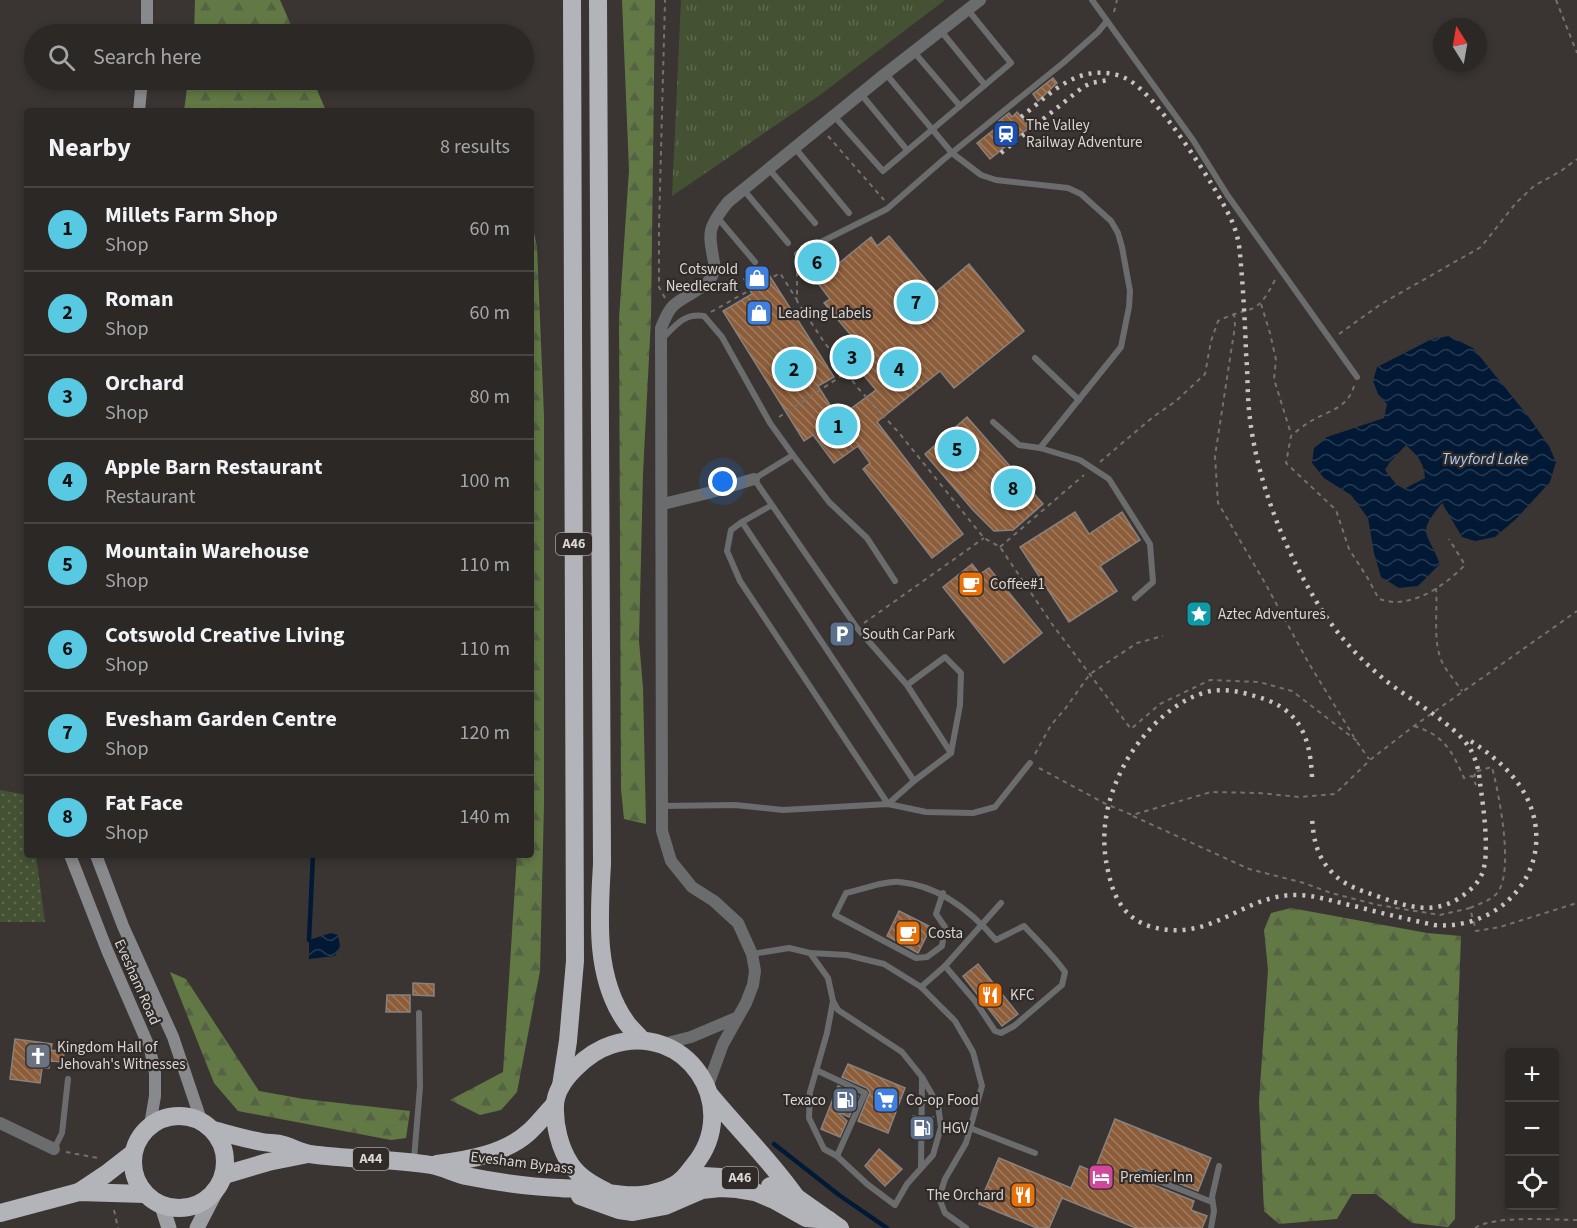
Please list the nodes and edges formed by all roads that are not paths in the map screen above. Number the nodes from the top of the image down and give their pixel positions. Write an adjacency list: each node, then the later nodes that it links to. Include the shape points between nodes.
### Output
1 (147, 0): 8 (main road)
2 (572, 0): 66 (highway, A46, via 575,949)
3 (598, 0): 61 (highway, A46, via 600,933 611,994 626,1022)
4 (980, 0): 6 (street)
5 (1092, 0): 7 (lane)
6 (968, 9): 9 (street); 12 (lane, via 1011,63)
7 (1107, 21): 21 (lane, via 1063,63); 32 (lane)
8 (147, 24)
9 (940, 30): 10 (street); 12 (lane)
10 (914, 51): 11 (street); 15 (lane)
11 (885, 74): 14 (street); 18 (lane)
12 (985, 85): 15 (lane)
13 (141, 90): 16 (main road)
14 (860, 94): 17 (street); 20 (lane)
15 (960, 106): 18 (lane)
16 (139, 108)
17 (834, 116): 19 (street); 20 (lane, via 883,171)
18 (932, 129): 20 (lane); 21 (lane)
19 (795, 147): 22 (street); 24 (lane)
20 (907, 150)
21 (952, 153): 28 (lane, via 887,209); 33 (lane, via 981,175 996,180 1068,188 1081,194 1111,221 1118,233 1130,291 1121,347)
22 (768, 168): 23 (street); 26 (lane)
23 (742, 189): 25 (street); 27 (lane)
24 (849, 213)
25 (716, 216): 29 (lane); 30 (street, via 709,233 714,273 700,289 673,306 661,328)
26 (815, 223)
27 (788, 243)
28 (797, 254)
29 (755, 262)
30 (660, 341): 36 (lane, via 681,319 704,316 722,337 770,423); 38 (street)
31 (1035, 358): 33 (lane)
32 (1357, 377)
33 (1079, 400): 35 (lane)
34 (993, 422): 35 (lane, via 1019,445)
35 (1040, 448): 42 (lane, via 1080,460 1109,479 1150,544 1153,582)
36 (793, 455): 37 (lane); 41 (lane, via 830,502 867,538)
37 (754, 479): 38 (street); 39 (lane)
38 (663, 504): 48 (street)
39 (772, 505): 40 (lane); 43 (lane, via 857,628)
40 (742, 522): 46 (lane); 47 (lane, via 731,530 727,551 740,581)
41 (895, 580)
42 (1136, 598)
43 (907, 685): 44 (lane); 44 (lane, via 945,657 961,673)
44 (951, 753): 46 (lane)
45 (1030, 763): 47 (lane, via 995,807 973,813 926,812)
46 (914, 781): 47 (lane)
47 (888, 804): 48 (lane, via 783,810 735,805)
48 (662, 806): 55 (street, via 662,831 671,861 692,887 738,923)
49 (71, 858): 70 (main road, Evesham Road, via 150,1049 155,1096)
50 (97, 858): 71 (main road, Evesham Road)
51 (943, 893): 51 (lane, via 936,914 945,927 942,946 927,957 916,958 835,915 846,893 879,885 899,881); 53 (lane)
52 (1001, 903): 53 (lane)
53 (982, 924): 56 (lane); 56 (lane, via 996,940 1024,926 1065,972 1062,985 1001,1034)
54 (810, 953): 55 (lane, via 789,948); 57 (lane, via 847,955 884,964); 58 (lane, via 828,978)
55 (752, 954): 60 (street, via 753,985)
56 (945, 966): 57 (lane)
57 (921, 987): 72 (lane, via 954,1021 973,1052 982,1086)
58 (833, 1001): 63 (lane); 64 (lane, via 846,1017 902,1052)
59 (419, 1013): 78 (lane, via 420,1087)
60 (736, 1018): 62 (street, via 691,1038); 67 (street, via 715,1064)
61 (642, 1040): 62 (highway); 66 (highway, via 599,1049 581,1062)
62 (663, 1044): 67 (highway, via 683,1055)
63 (816, 1070): 77 (lane, via 809,1118 824,1149); 77 (lane, via 865,1093)
64 (922, 1077): 81 (lane); 81 (lane, via 938,1105 941,1127 933,1155)
65 (68, 1079): 73 (lane, via 62,1133)
66 (561, 1086): 68 (highway)
67 (708, 1092): 84 (highway, via 712,1122 708,1140 701,1157); 90 (highway, A46, via 780,1173)
68 (555, 1104): 79 (highway, Evesham Bypass / A44, via 511,1144 462,1161); 87 (highway, via 556,1125 572,1167 585,1180)
69 (0, 1123): 73 (street)
70 (150, 1125): 71 (highway, via 178,1115); 74 (highway)
71 (207, 1125): 75 (highway, Evesham Bypass / A44); 83 (highway, via 221,1141)
72 (970, 1128): 76 (lane); 97 (lane, via 939,1198 945,1213)
73 (54, 1149)
74 (133, 1153): 86 (highway); 89 (highway, via 136,1182)
75 (308, 1154): 78 (highway, Evesham Bypass / A44); 83 (highway, Evesham Bypass / A44)
76 (1035, 1154)
77 (837, 1156): 81 (lane, via 895,1205)
78 (414, 1163): 79 (highway, Evesham Bypass / A44)
79 (434, 1165): 85 (highway, Evesham Bypass / A44, via 465,1176)
80 (1220, 1166): 91 (lane)
81 (921, 1168)
82 (1140, 1174): 91 (lane)
83 (224, 1175): 88 (highway)
84 (680, 1181): 87 (highway, via 644,1195); 90 (highway, A46, via 703,1176 741,1178)
85 (560, 1188): 87 (highway, Evesham Bypass / A44); 94 (highway, via 633,1212 665,1206 702,1190 737,1189 755,1192 806,1218)
86 (79, 1192): 89 (highway); 93 (highway)
87 (607, 1192)
88 (215, 1193): 92 (highway, via 194,1207); 96 (main road)
89 (145, 1194): 92 (highway)
90 (796, 1197): 94 (highway, A46)
91 (1212, 1202): 98 (lane)
92 (162, 1206): 95 (main road)
93 (0, 1213)
94 (835, 1224)
95 (169, 1228)
96 (196, 1228)
97 (966, 1228)
98 (1212, 1228)

